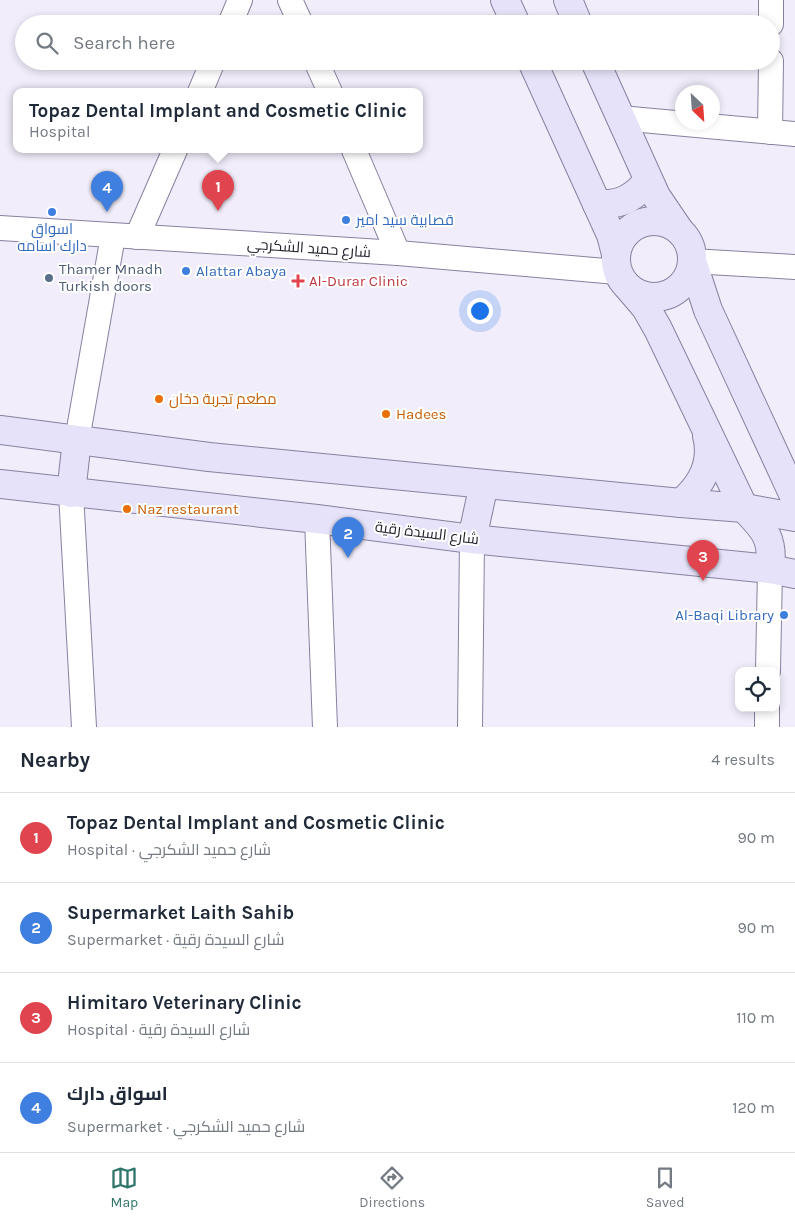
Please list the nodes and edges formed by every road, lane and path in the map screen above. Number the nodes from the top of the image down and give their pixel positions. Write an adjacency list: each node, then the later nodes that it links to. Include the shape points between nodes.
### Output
1 (240, 0): 6 (street)
2 (290, 0): 7 (street)
3 (505, 0): 8 (main road)
4 (568, 0): 9 (main road)
5 (771, 0): 10 (street)
6 (234, 15)
7 (296, 15)
8 (512, 15)
9 (574, 15)
10 (771, 15)
11 (209, 70): 16 (street)
12 (320, 70): 17 (street)
13 (536, 70): 24 (main road)
14 (599, 70): 18 (main road)
15 (771, 70): 19 (street)
16 (202, 88)
17 (328, 88)
18 (620, 118): 19 (street); 23 (main road)
19 (770, 132): 20 (street)
20 (795, 134)
21 (174, 153): 28 (street)
22 (355, 153): 29 (street)
23 (648, 180): 24 (main road, via 626,200); 26 (main road)
24 (597, 204): 32 (main road, via 611,235)
25 (0, 228): 27 (street, شارع حميد الشكرجي)
26 (679, 230): 30 (main road, via 689,244); 32 (main road, via 667,223 654,221 629,230 620,241)
27 (113, 236): 28 (street, شارع حميد الشكرجي); 37 (street)
28 (137, 237): 29 (street, شارع حميد الشكرجي)
29 (398, 253): 32 (street, شارع حميد الشكرجي)
30 (692, 260): 31 (street); 32 (main road, via 687,277 676,290 661,296 644,296); 33 (main road)
31 (795, 267)
32 (621, 271): 34 (main road)
33 (708, 310): 34 (main road, via 696,302 683,301 670,306 661,316); 41 (main road)
34 (658, 329): 35 (main road)
35 (705, 427): 42 (main road, via 709,441 706,469 692,494); 43 (main road)
36 (0, 430): 37 (main road)
37 (77, 440): 39 (main road, via 209,457); 40 (main road)
38 (0, 484): 40 (main road, شارع السيدة رقية)
39 (484, 484): 42 (main road); 46 (main road)
40 (70, 492): 45 (main road, شارع السيدة رقية); 50 (street)
41 (795, 498)
42 (681, 503): 43 (main road)
43 (744, 508): 44 (main road); 47 (main road, via 768,538)
44 (795, 517)
45 (317, 519): 46 (main road, شارع السيدة رقية); 51 (street)
46 (472, 539): 47 (main road, شارع السيدة رقية); 52 (street)
47 (783, 572): 48 (street)
48 (769, 667)
49 (767, 712): 53 (street)
50 (84, 727)
51 (325, 727)
52 (470, 727)
53 (767, 727)

